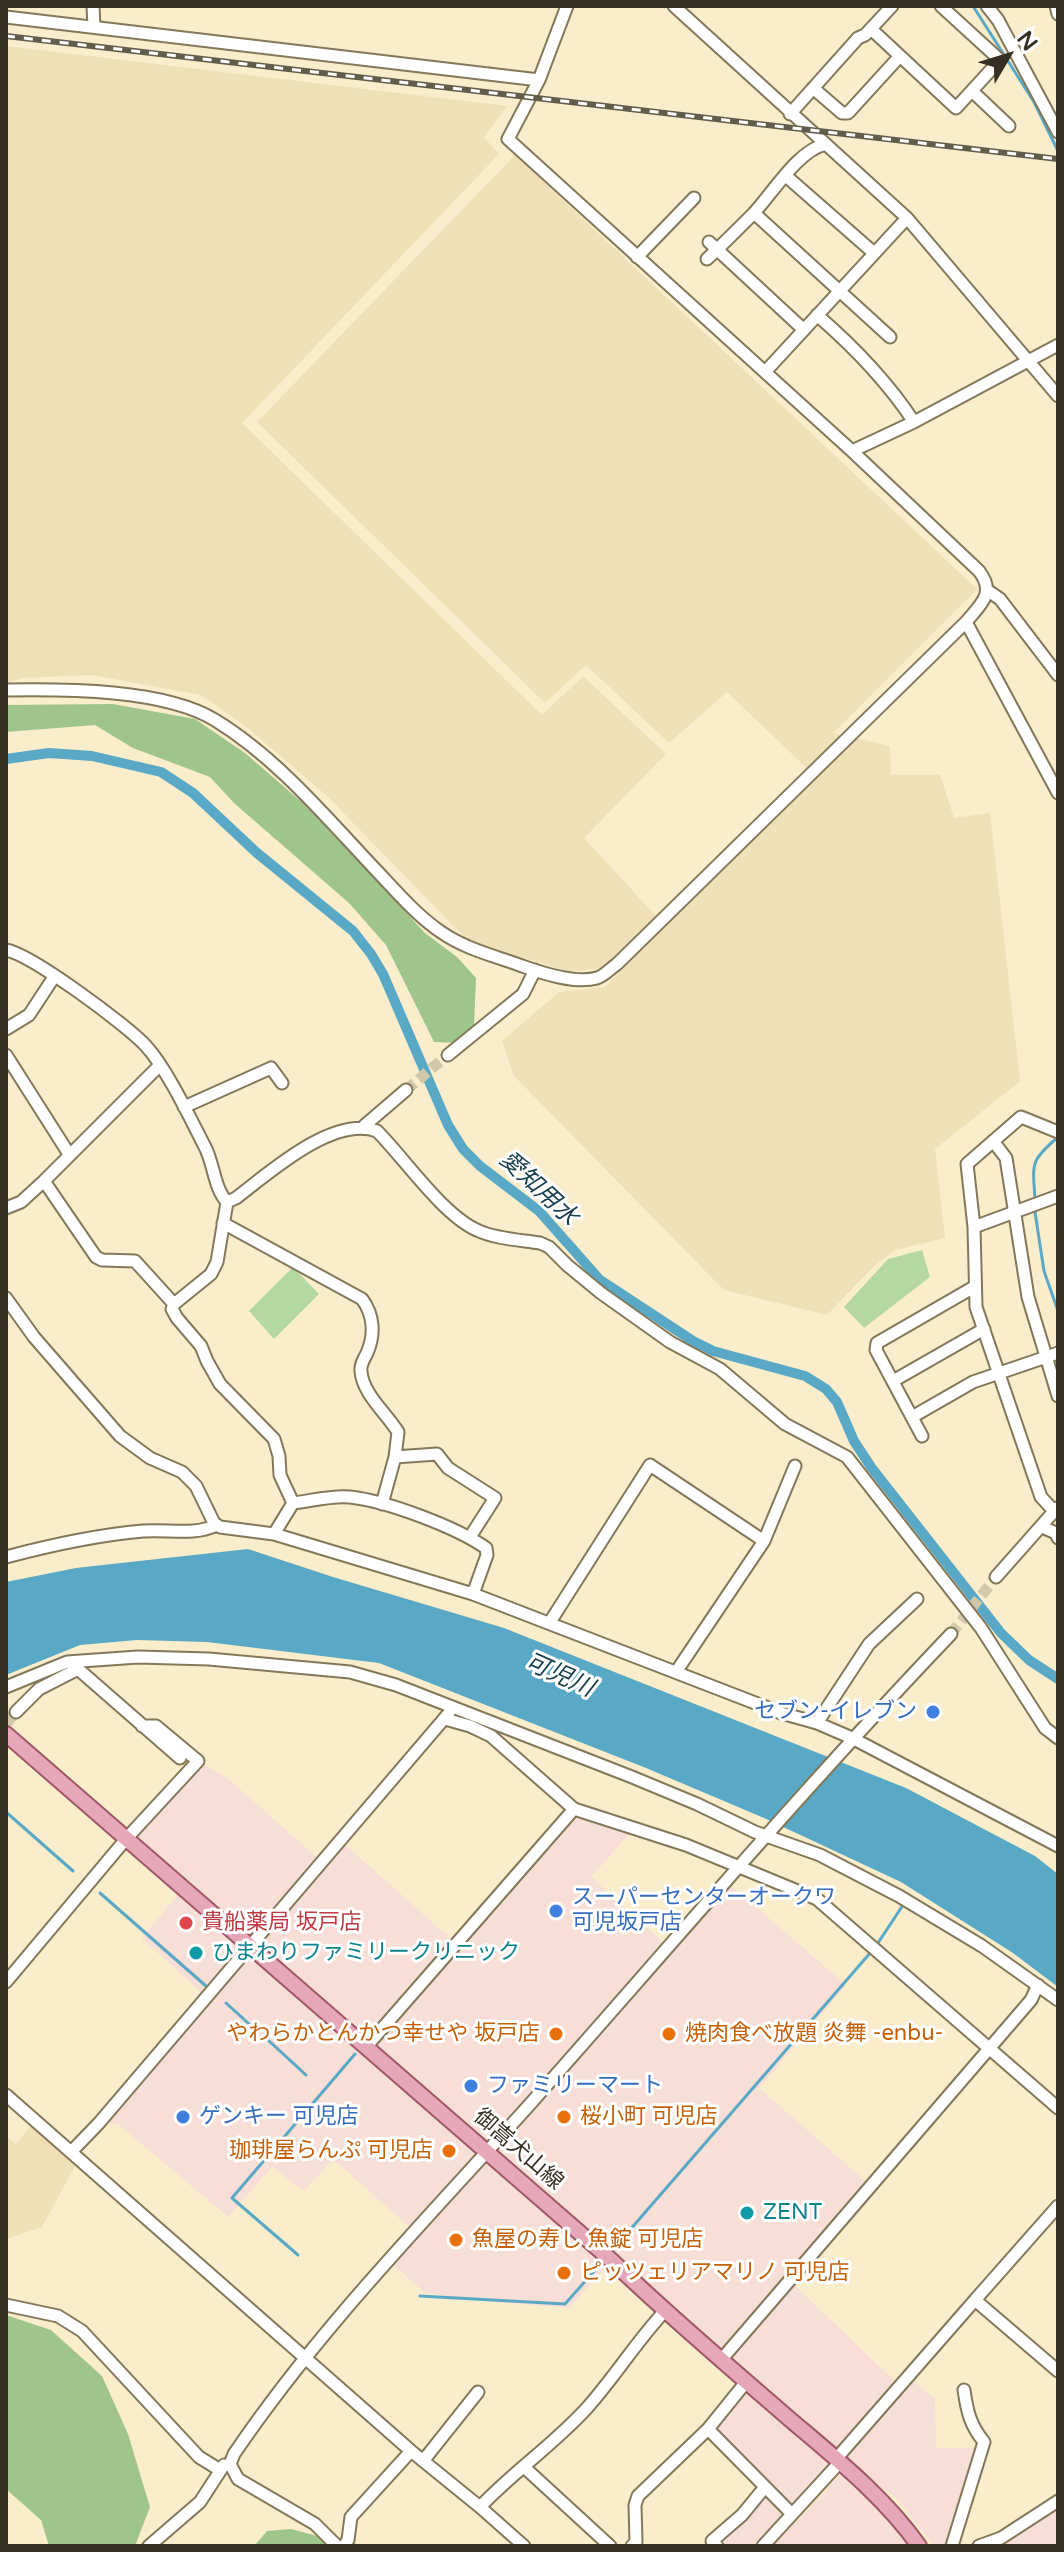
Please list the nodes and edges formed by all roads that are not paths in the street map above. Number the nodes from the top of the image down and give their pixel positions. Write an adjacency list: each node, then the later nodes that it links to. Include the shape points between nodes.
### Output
1 (93, 6): 12 (street)
2 (567, 6): 15 (street)
3 (674, 6): 11 (street)
4 (696, 6): 11 (street)
5 (892, 6): 13 (street)
6 (941, 6): 17 (street, via 1000,60)
7 (987, 6): 20 (street)
8 (1056, 6): 9 (street)
9 (1058, 14)
10 (6, 17): 12 (street)
11 (686, 17): 18 (street)
12 (94, 27): 15 (street)
13 (871, 29): 14 (street); 16 (street)
14 (900, 56): 16 (street, via 848,113); 17 (street, via 956,108)
15 (539, 80): 28 (street, via 508,139)
16 (813, 88): 18 (street)
17 (972, 91): 19 (street)
18 (790, 114): 21 (street)
19 (1009, 126)
20 (1058, 132)
21 (826, 144): 22 (street, via 802,157); 25 (street)
22 (786, 176): 24 (street); 27 (street)
23 (694, 198): 28 (street)
24 (754, 213): 26 (street); 30 (street)
25 (907, 218): 27 (street); 35 (street)
26 (713, 246): 29 (street); 32 (street)
27 (874, 253): 30 (street)
28 (637, 257): 36 (street)
29 (707, 259)
30 (840, 290): 31 (street); 33 (street)
31 (817, 315): 32 (street); 38 (street, via 864,358)
32 (804, 330): 36 (street)
33 (890, 337)
34 (1058, 345): 35 (street)
35 (1029, 362): 37 (street); 38 (street)
36 (765, 372): 39 (street)
37 (1058, 396)
38 (914, 422): 39 (street)
39 (852, 451): 40 (street, via 979,571)
40 (987, 590): 41 (street); 42 (street, via 1000,599)
41 (966, 622): 44 (street); 46 (street, via 617,964 598,978)
42 (1058, 675)
43 (6, 690): 46 (street, via 87,689 180,706 215,720 310,799 420,917 476,951)
44 (1058, 793)
45 (6, 950): 47 (street)
46 (535, 970): 50 (street, via 523,994)
47 (54, 977): 48 (street, via 29,1015); 51 (street, via 130,1031)
48 (6, 1029)
49 (6, 1055): 58 (street)
50 (448, 1055)
51 (159, 1066): 54 (street); 58 (street)
52 (282, 1083): 54 (street, via 271,1068)
53 (406, 1090): 55 (street)
54 (184, 1107): 61 (street)
55 (364, 1126): 61 (street, via 299,1150); 105 (street, via 377,1131 469,1226 549,1247 601,1293 670,1342 720,1369 785,1424 847,1457 981,1628 1045,1728)
56 (1058, 1132): 57 (street, via 1021,1117)
57 (993, 1141): 63 (street, via 1006,1158); 65 (street, via 967,1164)
58 (69, 1154): 59 (street)
59 (44, 1181): 62 (street); 68 (street, via 96,1257 135,1261)
60 (1058, 1197): 63 (street)
61 (227, 1202): 64 (street)
62 (6, 1208)
63 (1013, 1212): 65 (street); 71 (street)
64 (223, 1223): 68 (street, via 211,1274); 77 (street, via 362,1299 372,1322 361,1374 398,1432)
65 (974, 1227): 66 (street)
66 (974, 1287): 69 (street); 73 (street, via 880,1339 876,1350)
67 (6, 1298): 82 (street, via 120,1436 182,1472 196,1486)
68 (174, 1304): 79 (street, via 173,1314 201,1346 220,1384 274,1439 280,1475)
69 (984, 1329): 72 (street); 73 (street)
70 (1058, 1353): 71 (street)
71 (1045, 1357): 72 (street); 74 (street)
72 (999, 1372): 75 (street); 81 (street, via 1041,1497)
73 (893, 1381): 75 (street)
74 (1058, 1396)
75 (912, 1417): 76 (street)
76 (922, 1436)
77 (395, 1457): 80 (street); 85 (street, via 437,1454 448,1468 495,1498)
78 (795, 1466): 87 (street)
79 (293, 1503): 80 (street, via 348,1497); 84 (street)
80 (382, 1504): 85 (street)
81 (1056, 1509): 83 (street)
82 (217, 1525): 84 (street); 88 (street, via 203,1532 145,1531 88,1539)
83 (1042, 1527): 86 (street); 89 (street)
84 (274, 1534): 90 (street)
85 (470, 1537): 90 (street, via 486,1548 487,1555)
86 (1058, 1538)
87 (764, 1541): 92 (street, via 650,1465); 95 (street)
88 (6, 1557)
89 (996, 1577)
90 (473, 1594): 92 (street)
91 (917, 1599): 101 (street, via 869,1644)
92 (550, 1622): 95 (street)
93 (951, 1634): 104 (street)
94 (58, 1665): 96 (street); 97 (street); 98 (street, via 138,1657 350,1672)
95 (676, 1672): 101 (street)
96 (70, 1674): 99 (street, via 39,1689); 102 (street, via 78,1669)
97 (6, 1687)
98 (452, 1708): 100 (street); 108 (street)
99 (16, 1712)
100 (445, 1719): 107 (street, via 491,1736); 112 (street)
101 (817, 1723): 104 (street)
102 (142, 1726): 106 (street); 109 (street, via 156,1726 198,1761)
103 (6, 1734): 109 (main road, 御嵩犬山線)
104 (852, 1738): 108 (street); 110 (street)
105 (1058, 1738)
106 (180, 1758)
107 (574, 1809): 111 (street); 116 (street)
108 (771, 1832): 111 (street); 114 (street, via 907,1901)
109 (126, 1839): 112 (main road, 御嵩犬山線); 113 (street)
110 (1058, 1846)
111 (737, 1866): 117 (street, via 817,1899); 121 (street)
112 (250, 1945): 116 (main road, 御嵩犬山線); 120 (street)
113 (6, 1982)
114 (1038, 1985): 115 (street); 117 (street)
115 (1058, 2000)
116 (366, 2047): 121 (main road, 御嵩犬山線)
117 (990, 2048): 119 (street); 127 (street)
118 (6, 2095): 120 (street)
119 (1058, 2108)
120 (71, 2152): 126 (street)
121 (486, 2153): 125 (main road, 御嵩犬山線); 126 (street)
122 (1058, 2206): 123 (street)
123 (975, 2300): 128 (street); 135 (street)
124 (6, 2305): 136 (street, via 58,2316 82,2331 199,2457)
125 (664, 2312): 127 (main road, 御嵩犬山線); 137 (street, via 585,2410)
126 (306, 2358): 133 (street); 136 (street)
127 (721, 2360): 129 (main road, 御嵩犬山線)
128 (1058, 2371)
129 (746, 2382): 132 (street); 135 (main road, 御嵩犬山線)
130 (964, 2390): 151 (street, via 968,2417 984,2442)
131 (478, 2392): 134 (street)
132 (708, 2429): 138 (street); 147 (street, via 638,2496)
133 (411, 2451): 134 (street); 144 (street, via 351,2517)
134 (423, 2461): 140 (street)
135 (838, 2461): 141 (street); 150 (main road, 御嵩犬山線, via 881,2500)
136 (225, 2467): 142 (street, via 200,2502); 143 (street, via 315,2524)
137 (524, 2467): 140 (street); 146 (street)
138 (765, 2487): 141 (street); 148 (street, via 712,2541)
139 (1058, 2501): 152 (street)
140 (480, 2507): 145 (street)
141 (791, 2513): 149 (street)
142 (149, 2546)
143 (337, 2546)
144 (344, 2546)
145 (524, 2546)
146 (610, 2546)
147 (632, 2546)
148 (717, 2546)
149 (763, 2546)
150 (919, 2546)
151 (952, 2546)
152 (979, 2546)

